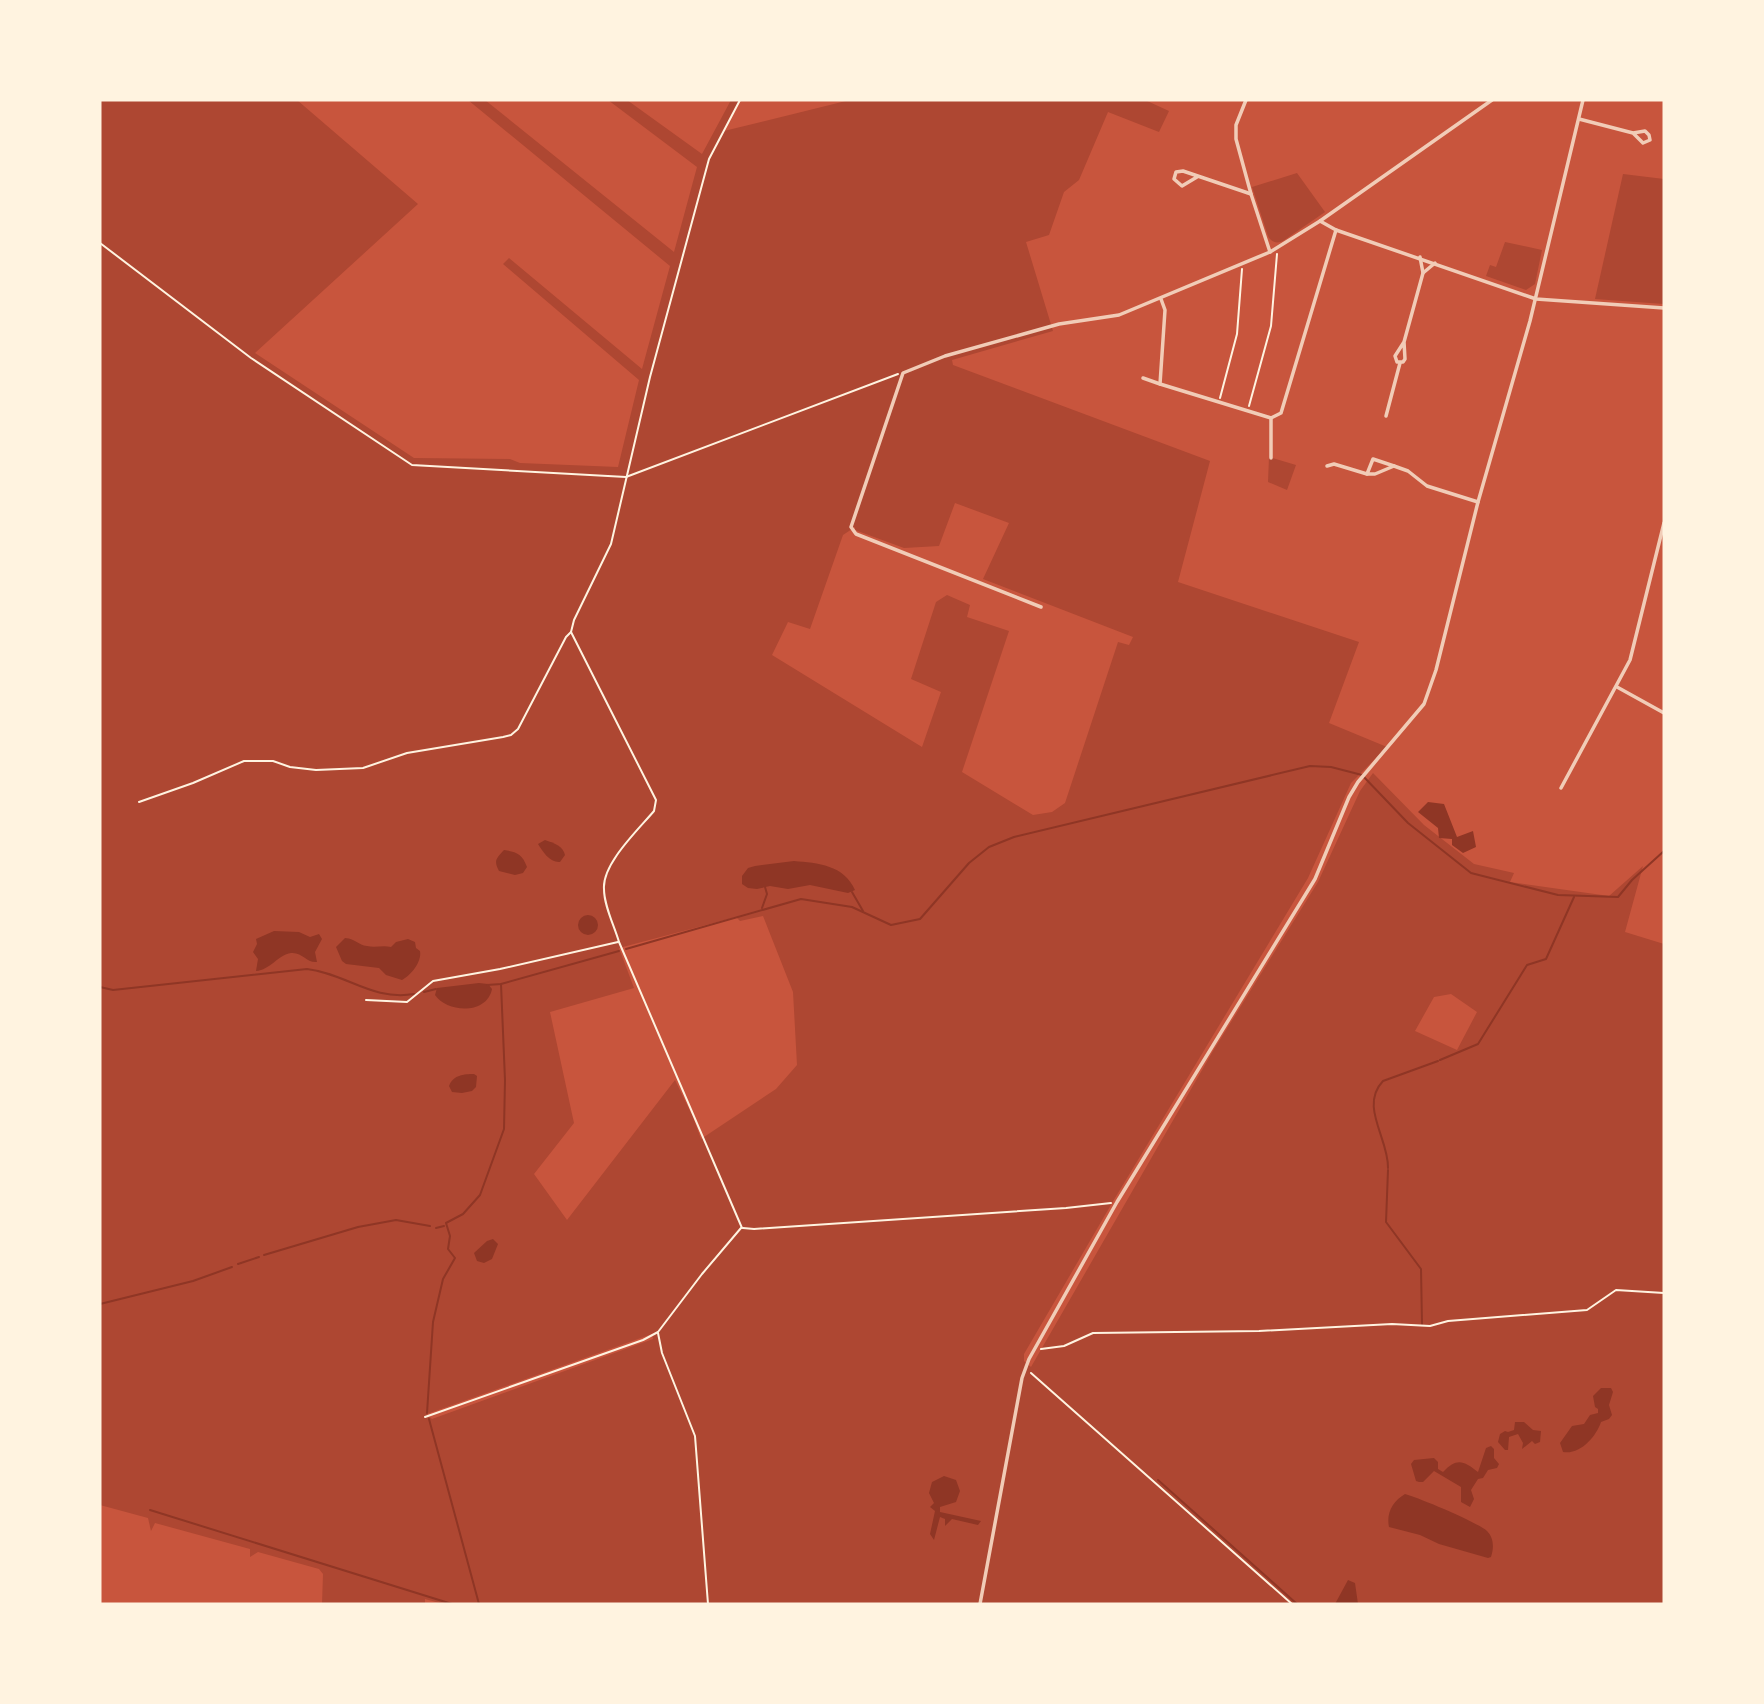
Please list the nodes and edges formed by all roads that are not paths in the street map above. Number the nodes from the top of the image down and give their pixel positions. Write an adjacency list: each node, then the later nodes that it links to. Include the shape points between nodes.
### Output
1 (1246, 100): 7 (street, via 1236,132)
2 (1492, 100): 8 (street)
3 (1583, 100): 4 (street)
4 (1579, 119): 5 (street); 15 (street)
5 (1633, 133): 5 (street, via 1641,143 1650,139 1647,132)
6 (1197, 177): 6 (street, via 1183,171 1176,172 1174,179 1182,186); 7 (street)
7 (1251, 194): 10 (street)
8 (1320, 221): 9 (street); 10 (street)
9 (1336, 230): 11 (street); 22 (street, via 1281,413)
10 (1270, 252): 14 (street)
11 (1420, 257): 12 (street); 13 (street)
12 (1435, 263): 13 (street); 15 (street)
13 (1423, 273): 17 (street)
14 (1161, 299): 20 (street, via 1165,310); 29 (street, via 1119,315 1059,324 944,356 903,373 852,527 856,534)
15 (1536, 299): 16 (street); 27 (street)
16 (1664, 308)
17 (1404, 342): 18 (street, via 1406,358); 18 (street, via 1394,358)
18 (1400, 363): 21 (street)
19 (1143, 379): 20 (street)
20 (1160, 384): 22 (street)
21 (1386, 416)
22 (1271, 418): 23 (street)
23 (1271, 458)
24 (1327, 466): 26 (street, via 1335,464)
25 (1394, 466): 26 (street); 26 (street, via 1373,459); 27 (street, via 1427,486)
26 (1367, 474)
27 (1478, 502): 33 (street, via 1424,704 1357,782 1315,879 1117,1202 1033,1350 1025,1368)
28 (1664, 523): 30 (street, via 1630,660)
29 (1041, 607)
30 (1617, 687): 31 (street); 32 (street)
31 (1664, 713)
32 (1561, 788)
33 (980, 1604)

